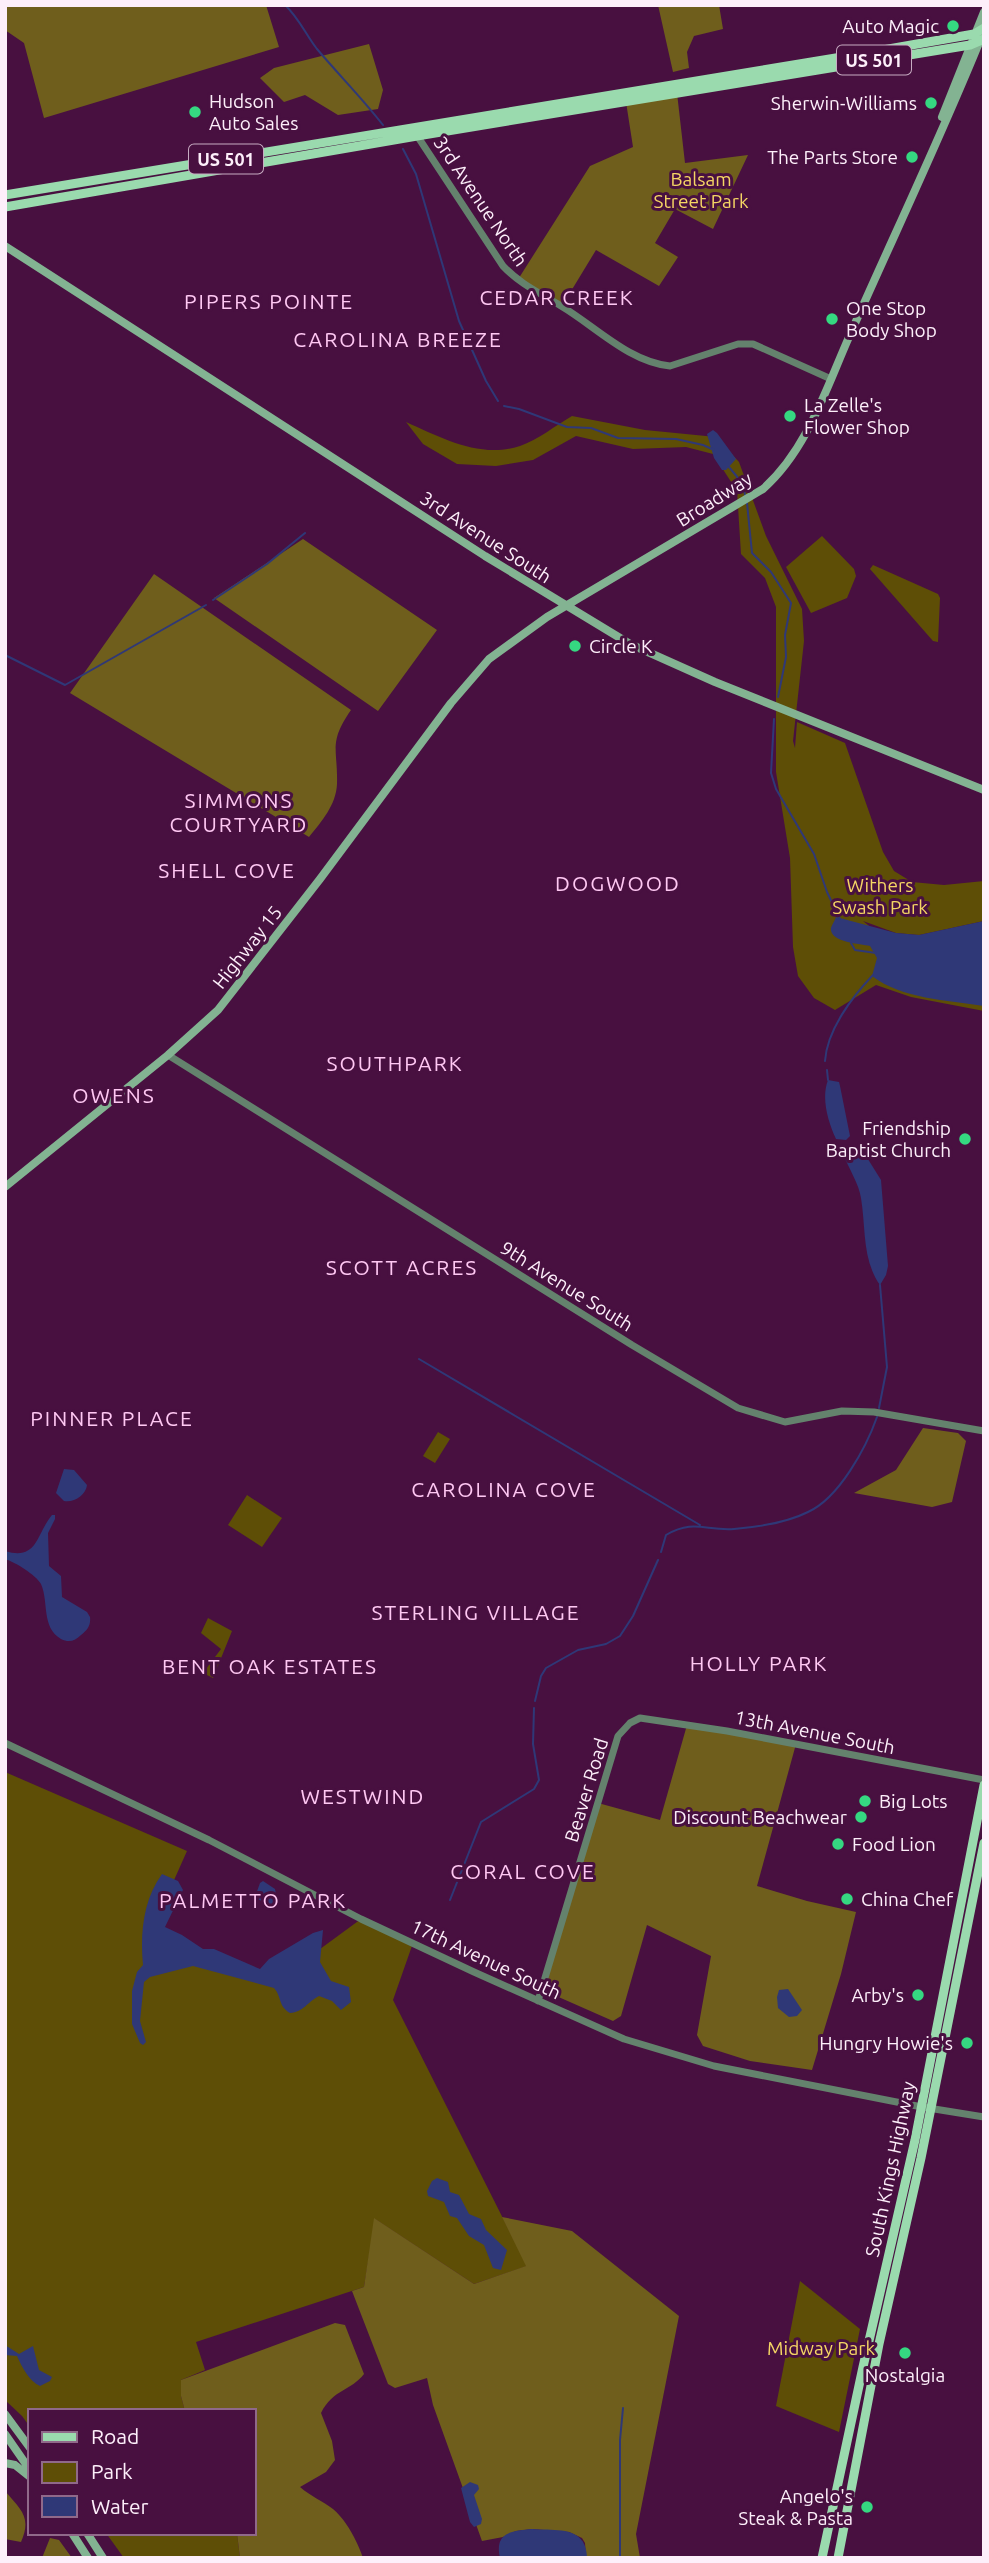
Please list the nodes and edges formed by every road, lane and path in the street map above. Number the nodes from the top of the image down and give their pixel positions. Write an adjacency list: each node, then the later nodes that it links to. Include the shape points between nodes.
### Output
1 (984, 12): 2 (main road, Broadway)
2 (981, 35): 3 (main road, US 501); 4 (main road, US 501); 8 (main road, Broadway)
3 (970, 45): 4 (main road, US 501); 8 (main road, Broadway)
4 (415, 132): 5 (main road, US 501); 6 (main road, US 501); 9 (street, 3rd Avenue North, via 517,281 641,358 670,366 738,344 753,344)
5 (5, 195)
6 (5, 207)
7 (5, 246): 10 (main road, 3rd Avenue South)
8 (849, 335): 9 (main road, Broadway)
9 (831, 379): 10 (main road, Broadway, via 800,443 763,489)
10 (566, 606): 11 (main road, 3rd Avenue South, via 631,644 715,682); 12 (main road, Highway 15, via 484,664 237,988)
11 (984, 790)
12 (169, 1055): 13 (main road, Highway 15); 14 (street, 9th Avenue South, via 738,1408 785,1422 842,1411 886,1413)
13 (5, 1187)
14 (984, 1432)
15 (640, 1718): 17 (street, 13th Avenue South); 19 (street, Beaver Road, via 618,1736)
16 (5, 1743): 19 (street, 17th Avenue South)
17 (984, 1783): 20 (main road, South Kings Highway)
18 (984, 1843): 20 (main road, South Kings Highway)
19 (538, 2001): 20 (street, 17th Avenue South, via 624,2039 714,2066)
20 (926, 2108): 21 (street, 17th Avenue South); 32 (main road, South Kings Highway); 33 (main road, South Kings Highway)
21 (984, 2117)
22 (5, 2414): 24 (main road)
23 (5, 2434): 26 (main road)
24 (28, 2445)
25 (5, 2463): 27 (main road)
26 (28, 2467)
27 (28, 2475)
28 (73, 2535): 30 (main road)
29 (88, 2535): 31 (main road)
30 (88, 2558)
31 (103, 2558)
32 (822, 2558)
33 (838, 2558)

